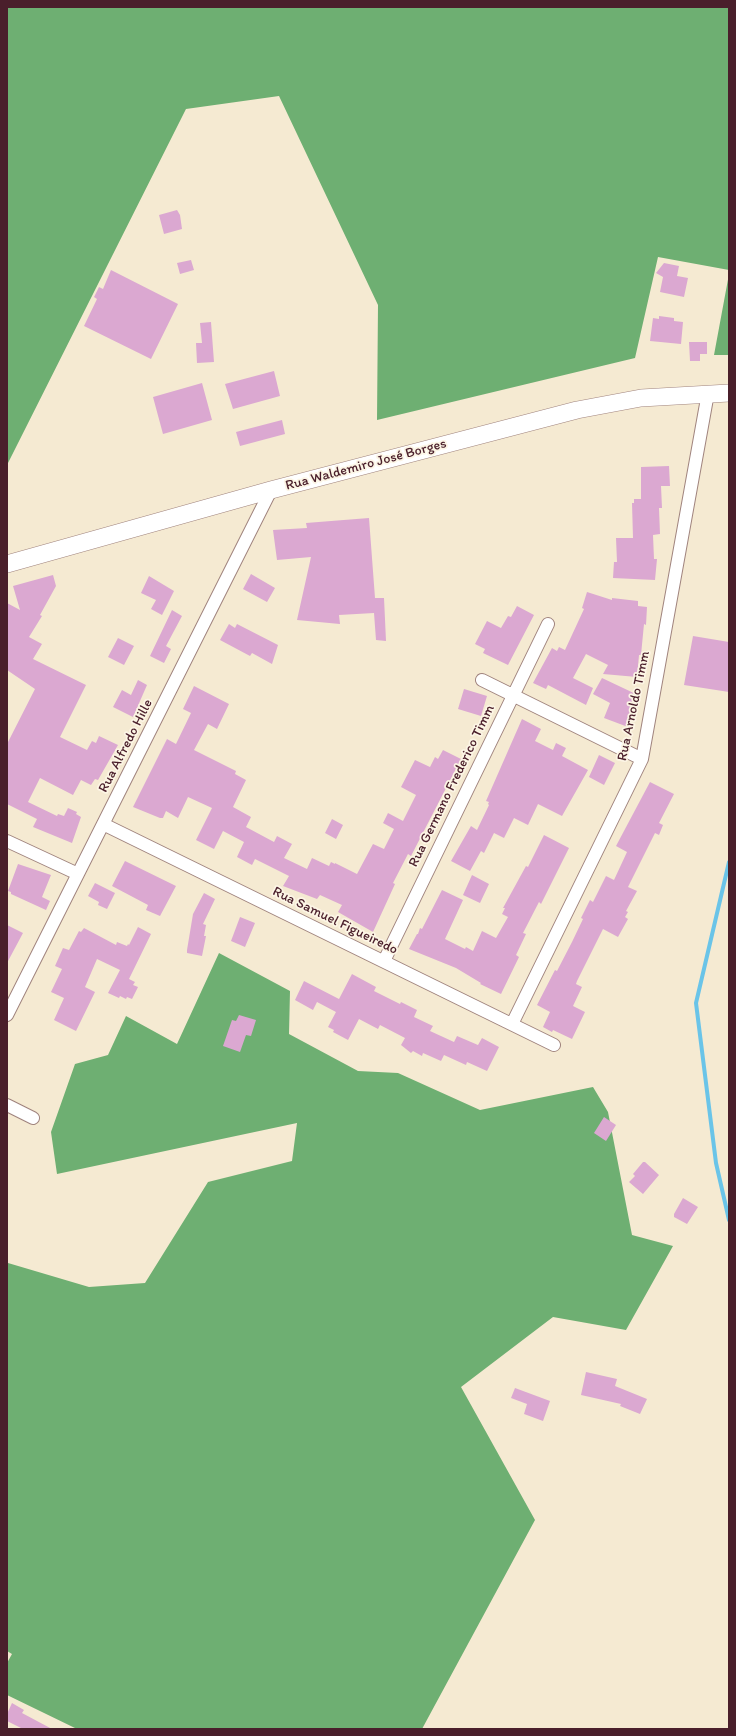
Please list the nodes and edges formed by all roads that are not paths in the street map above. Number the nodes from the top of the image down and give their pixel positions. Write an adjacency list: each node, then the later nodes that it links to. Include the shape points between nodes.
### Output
1 (708, 393): 2 (main road, Rua Waldemiro José Borges); 3 (main road, Rua Waldemiro José Borges, via 641,398 577,410); 8 (street, Rua Arnoldo Timm)
2 (729, 393)
3 (271, 490): 4 (main road, Rua Waldemiro José Borges); 9 (street, Rua Alfredo Hille)
4 (7, 564)
5 (548, 624): 7 (street, Rua Germano Frederico Timm)
6 (482, 680): 7 (street)
7 (513, 695): 8 (street); 12 (street, Rua Germano Frederico Timm)
8 (642, 759): 14 (street, Rua Arnoldo Timm)
9 (103, 824): 11 (street, Rua Alfredo Hille); 12 (street, Rua Samuel Figueiredo)
10 (7, 841): 11 (street)
11 (78, 874): 13 (street, Rua Alfredo Hille)
12 (384, 961): 14 (street, Rua Samuel Figueiredo)
13 (7, 1015)
14 (512, 1024): 15 (street, Rua Samuel Figueiredo)
15 (554, 1045)
16 (7, 1105): 17 (street)
17 (33, 1118)

